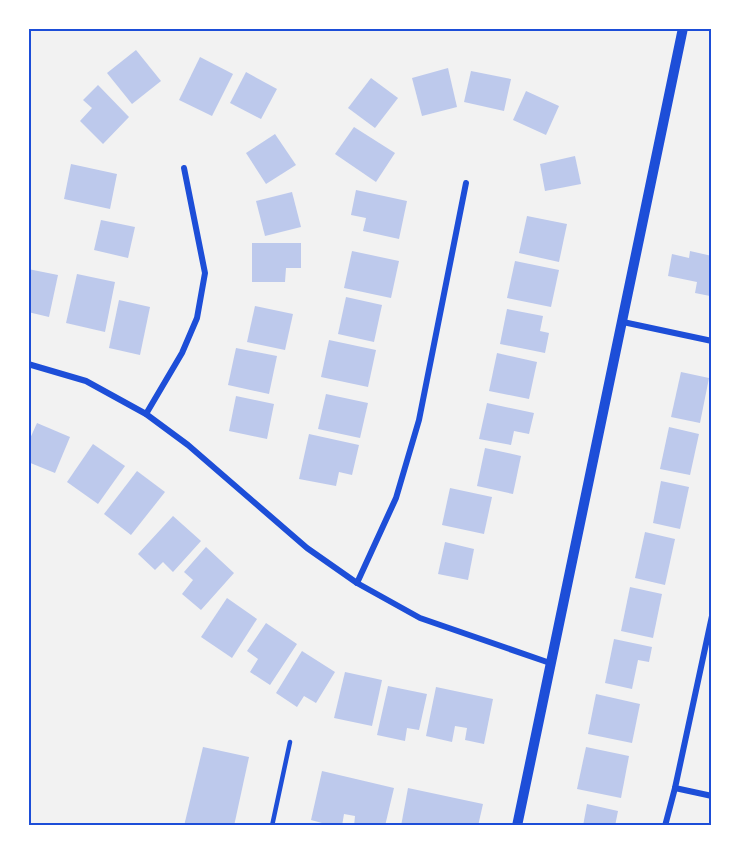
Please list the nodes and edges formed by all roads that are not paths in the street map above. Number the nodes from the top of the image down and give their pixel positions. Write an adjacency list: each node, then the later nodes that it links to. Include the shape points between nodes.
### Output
1 (683, 28): 4 (street)
2 (184, 168): 7 (street, via 205,273 197,318 182,353)
3 (466, 183): 8 (street, via 419,420 396,498)
4 (623, 321): 5 (street); 10 (street)
5 (711, 341)
6 (28, 364): 7 (street, via 86,381)
7 (146, 414): 8 (street, via 188,444 307,548)
8 (357, 583): 10 (street, via 420,618)
9 (711, 616): 12 (street)
10 (550, 663): 15 (street)
11 (290, 742): 14 (lane)
12 (675, 788): 13 (street); 16 (street)
13 (711, 796)
14 (272, 825)
15 (517, 825)
16 (665, 825)

